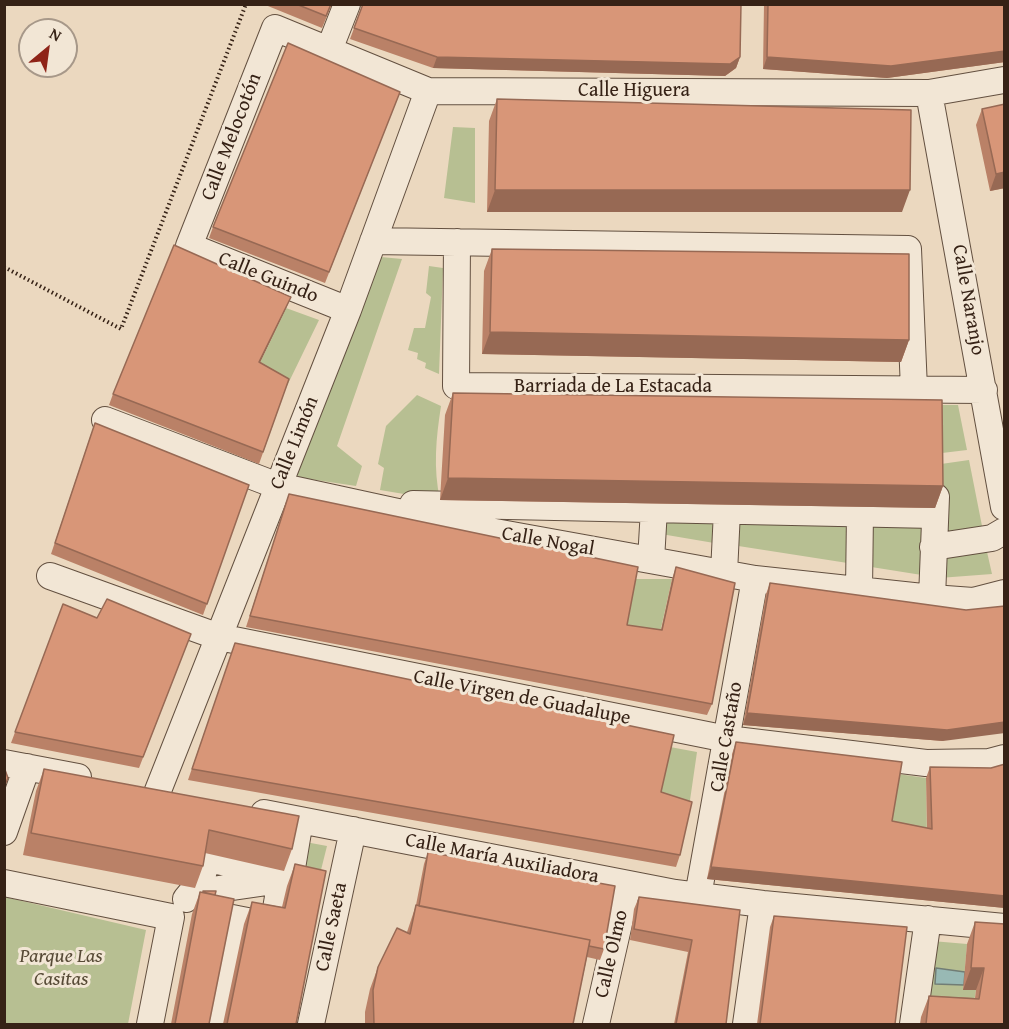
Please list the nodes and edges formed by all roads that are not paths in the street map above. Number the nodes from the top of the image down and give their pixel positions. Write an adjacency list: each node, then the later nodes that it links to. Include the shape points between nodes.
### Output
1 (346, 4): 3 (street)
2 (275, 28): 3 (street, Calle Higuera); 9 (street, Calle Melocotón)
3 (329, 50): 5 (street, Calle Higuera)
4 (1005, 80): 6 (street, Calle Higuera)
5 (428, 91): 6 (street, Calle Higuera); 7 (street, Calle Limón)
6 (929, 93): 11 (street, Calle Naranjo)
7 (373, 241): 8 (street); 10 (street, Calle Limón)
8 (458, 242): 12 (street, via 908,249); 12 (street, Barriada de La Estacada, via 456,386)
9 (189, 246): 10 (street, Calle Guindo)
10 (348, 310): 15 (street, Calle Limón)
11 (984, 390): 12 (street, Barriada de La Estacada); 17 (street, Calle Naranjo)
12 (930, 397)
13 (105, 420): 15 (street, Calle Nogal)
14 (939, 469): 21 (street)
15 (278, 486): 16 (street, Calle Nogal); 31 (street, Calle Limón)
16 (356, 503): 18 (street); 24 (street, Calle Nogal)
17 (1005, 507)
18 (654, 509): 19 (street); 24 (street)
19 (727, 511): 20 (street); 25 (street)
20 (860, 513): 21 (street); 28 (street)
21 (934, 515): 23 (street)
22 (1005, 531): 23 (street, via 992,538)
23 (933, 547): 30 (street)
24 (651, 560): 25 (street, Calle Nogal)
25 (724, 573): 27 (street, Calle Nogal)
26 (50, 576): 31 (street, Calle Virgen de Guadalupe)
27 (755, 579): 28 (street, Calle Nogal); 32 (street, Calle Castaño)
28 (859, 590): 30 (street, Calle Nogal)
29 (1005, 593): 30 (street, Calle Nogal, via 973,601)
30 (932, 598)
31 (219, 637): 32 (street, Calle Virgen de Guadalupe); 36 (street, Calle Limón)
32 (727, 739): 33 (street, Calle Virgen de Guadalupe, via 926,763); 44 (street, Calle Castaño)
33 (1005, 758)
34 (16, 765): 35 (street); 40 (street)
35 (103, 782)
36 (157, 793)
37 (245, 810): 38 (street, Calle María Auxiliadora)
38 (300, 820): 39 (street, Calle María Auxiliadora); 42 (street)
39 (353, 831): 42 (street, Calle Saeta); 43 (street, Calle María Auxiliadora)
40 (4, 832)
41 (4, 883): 46 (street)
42 (308, 883): 46 (street); 47 (street, via 273,926); 52 (street, Calle Saeta)
43 (628, 884): 44 (street, Calle María Auxiliadora); 53 (street, Calle Olmo)
44 (698, 896): 45 (street, Calle María Auxiliadora)
45 (763, 904): 48 (street, Calle María Auxiliadora); 54 (street)
46 (183, 905): 47 (street); 50 (street)
47 (237, 919): 51 (street)
48 (928, 920): 49 (street, Calle María Auxiliadora); 55 (street)
49 (1005, 927)
50 (150, 1024)
51 (215, 1024)
52 (311, 1024)
53 (596, 1024)
54 (746, 1024)
55 (913, 1024)

